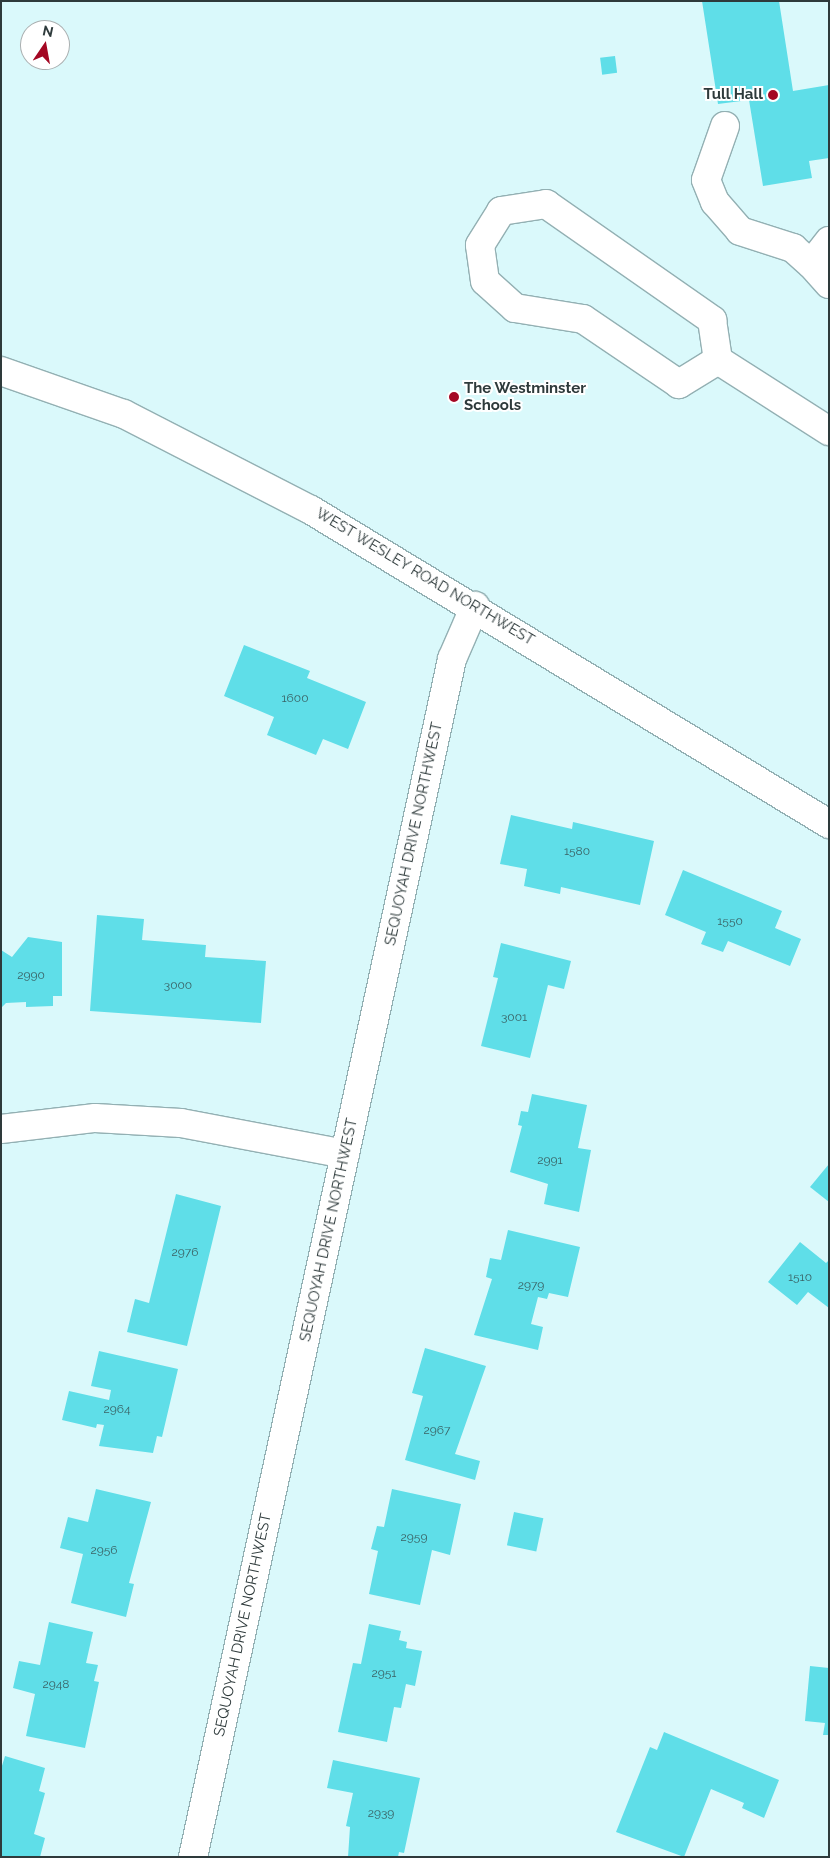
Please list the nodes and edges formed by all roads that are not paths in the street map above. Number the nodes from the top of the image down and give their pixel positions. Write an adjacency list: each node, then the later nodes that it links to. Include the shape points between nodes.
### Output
1 (725, 126): 3 (street, via 706,180 715,202 740,231 793,248)
2 (829, 241): 3 (street)
3 (820, 274)
4 (718, 360): 4 (street, via 712,320 546,204 501,211 480,245 485,281 515,308 582,319 679,384); 6 (street)
5 (1, 371): 7 (street, WEST WESLEY ROAD NORTHWEST, via 124,414 311,510)
6 (829, 431)
7 (475, 606): 8 (street, WEST WESLEY ROAD NORTHWEST); 10 (street, SEQUOYAH DRIVE NORTHWEST, via 452,659)
8 (829, 824)
9 (1, 1130): 10 (street, via 95,1118 181,1123)
10 (345, 1154): 11 (street, SEQUOYAH DRIVE NORTHWEST)
11 (193, 1857)

